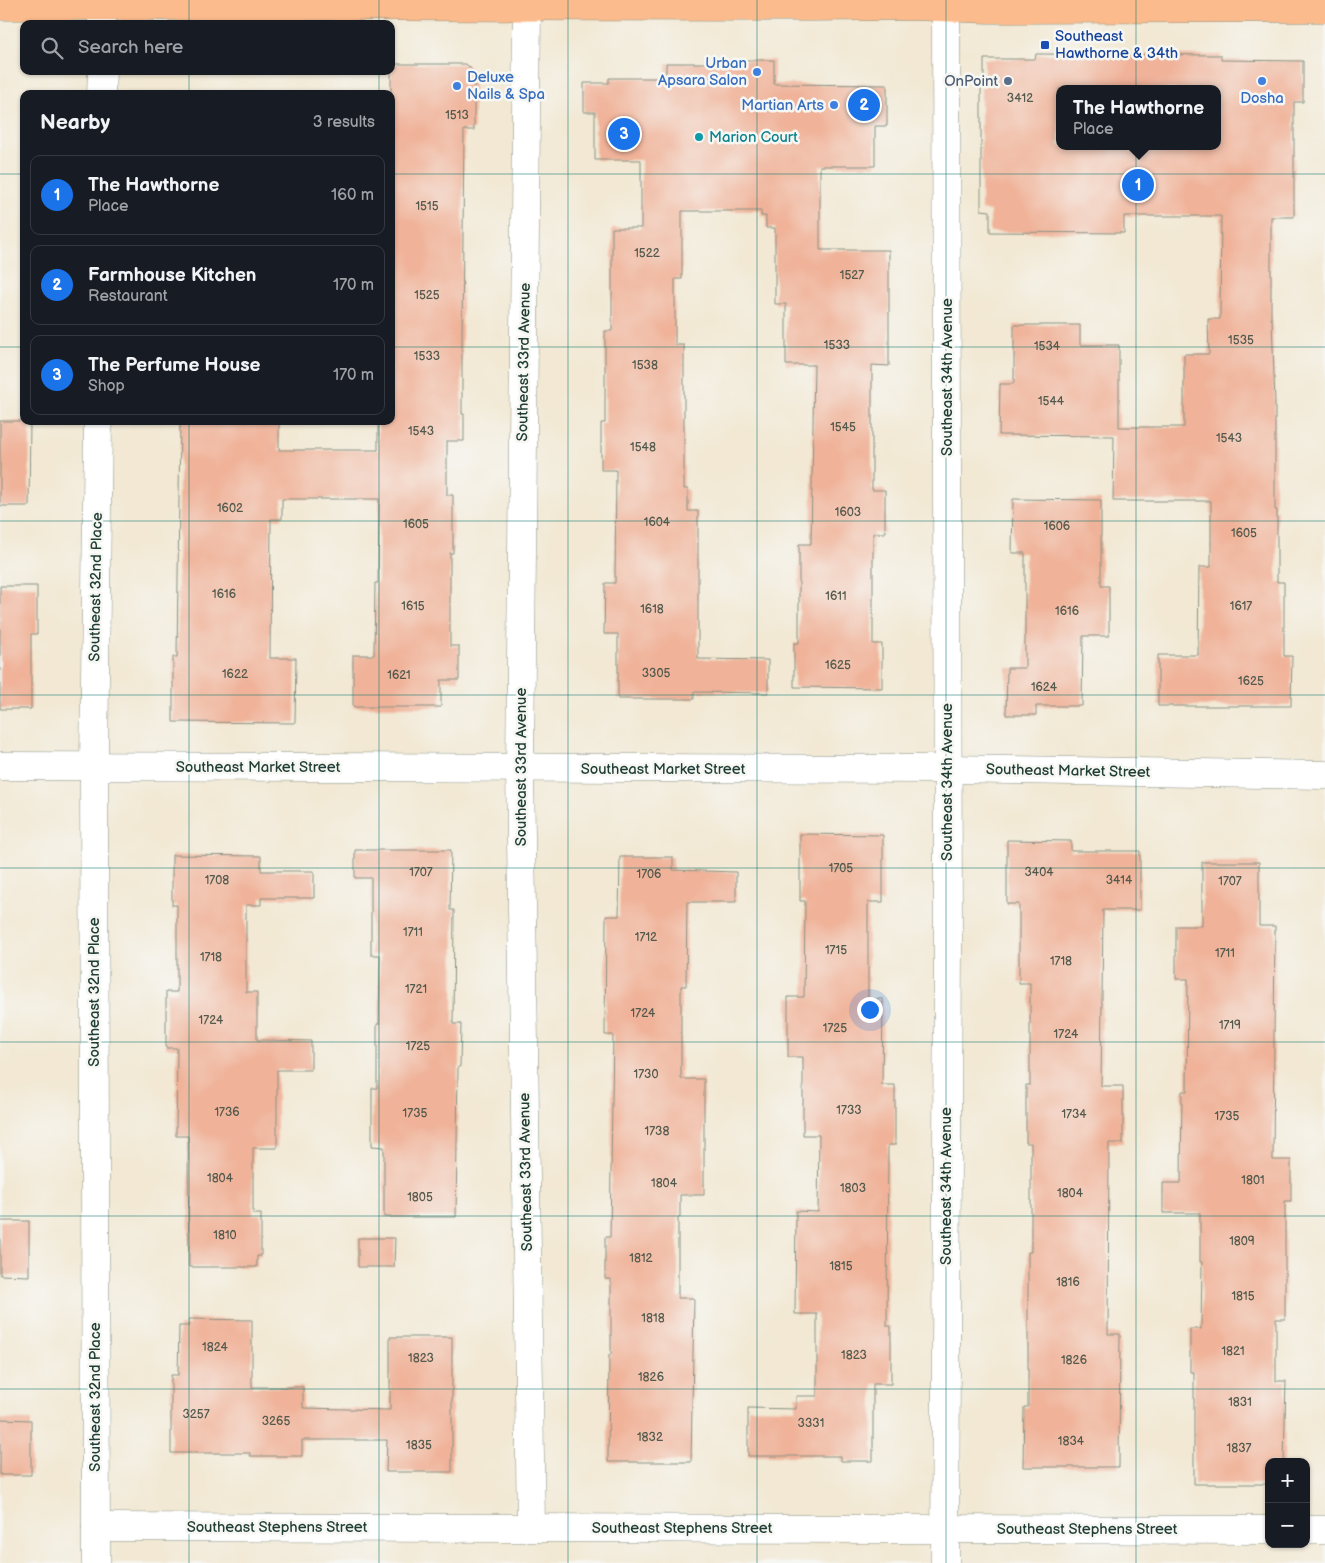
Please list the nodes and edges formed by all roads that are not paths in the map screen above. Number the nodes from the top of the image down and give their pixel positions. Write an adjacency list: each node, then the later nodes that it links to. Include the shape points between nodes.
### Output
1 (54, 3): 4 (main road); 7 (main road)
2 (397, 3): 5 (main road); 7 (main road)
3 (946, 4): 5 (main road); 6 (main road); 14 (street, Southeast 34th Avenue)
4 (0, 6)
5 (527, 7): 13 (street, Southeast 33rd Avenue)
6 (1325, 8)
7 (102, 15)
8 (102, 75): 9 (street)
9 (101, 90)
10 (98, 425): 12 (street, Southeast 32nd Place)
11 (0, 766): 12 (street, Southeast Market Street)
12 (94, 766): 13 (street, Southeast Market Street); 16 (street, Southeast 32nd Place)
13 (520, 769): 14 (street, Southeast Market Street); 17 (street, Southeast 33rd Avenue)
14 (948, 769): 15 (street, Southeast Market Street); 18 (street, Southeast 34th Avenue)
15 (1325, 775)
16 (96, 1527): 17 (street, Southeast Stephens Street); 22 (street, Southeast 32nd Place)
17 (530, 1528): 18 (street, Southeast Stephens Street)
18 (945, 1528): 19 (street, Southeast Stephens Street); 23 (street, Southeast 34th Avenue)
19 (1265, 1530)
20 (1310, 1530): 21 (street)
21 (1325, 1530)
22 (96, 1563)
23 (945, 1563)

